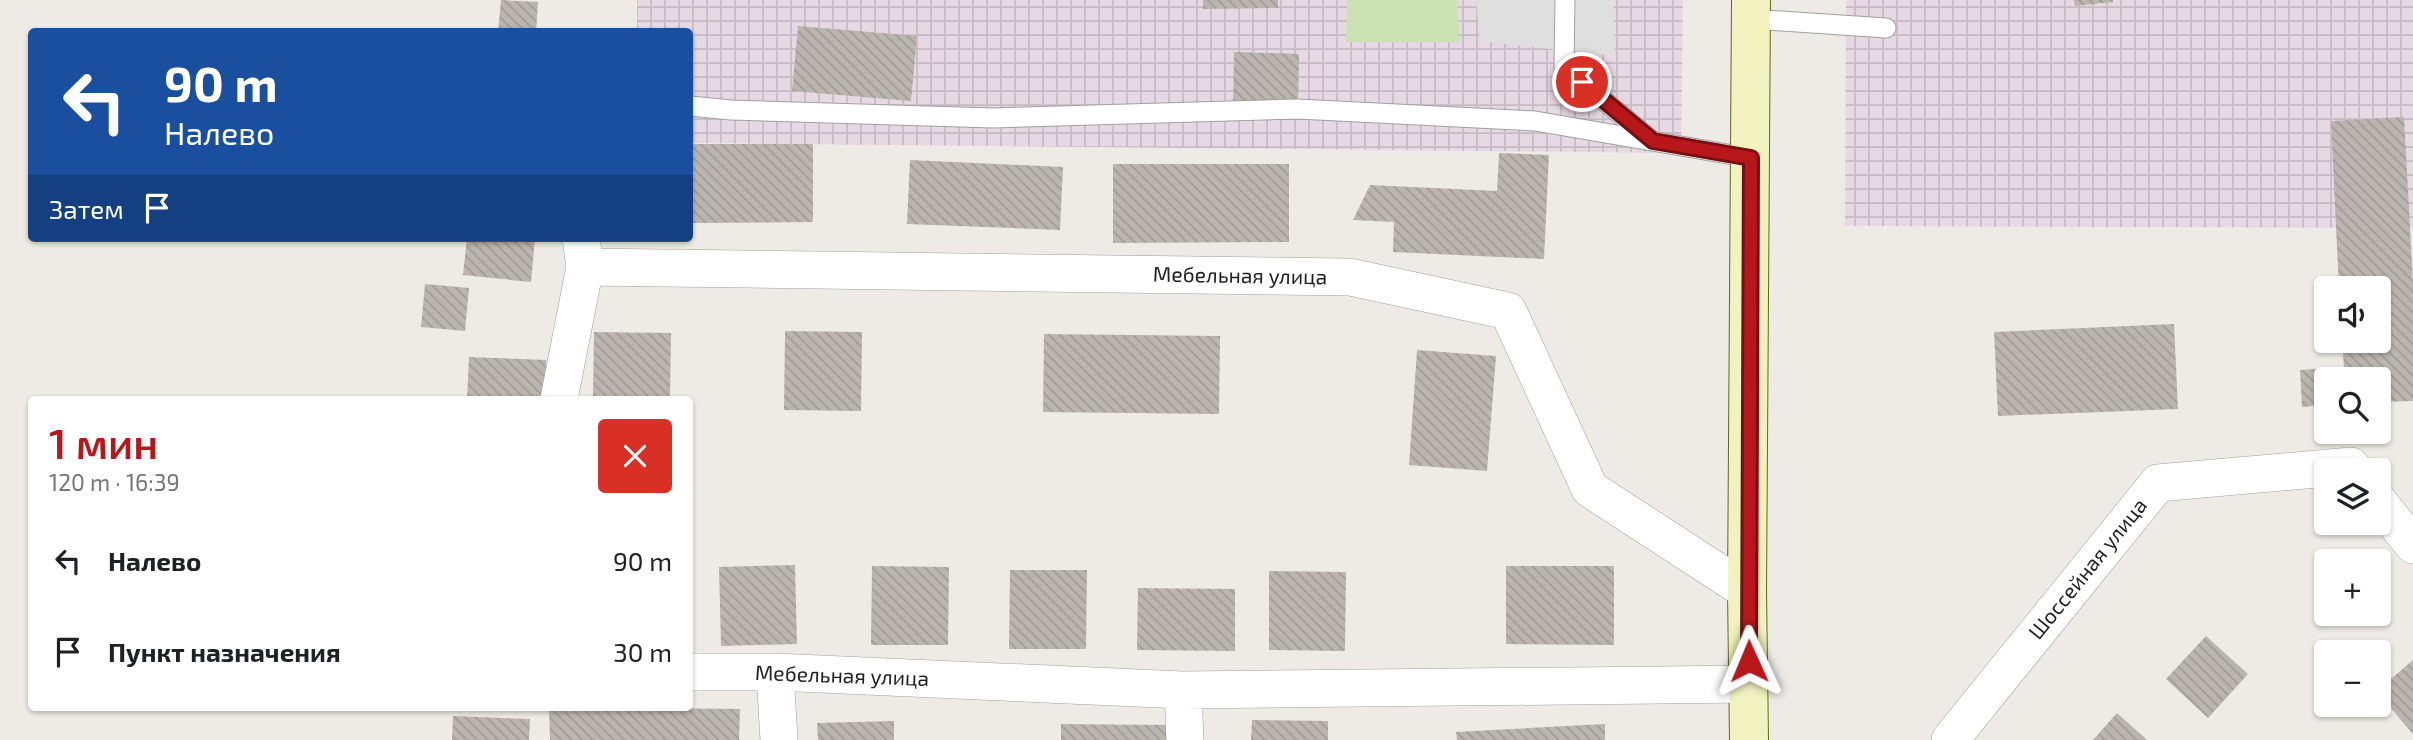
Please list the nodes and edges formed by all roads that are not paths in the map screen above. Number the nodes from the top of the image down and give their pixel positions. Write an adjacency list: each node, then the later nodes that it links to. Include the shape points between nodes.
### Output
1 (1564, 0): 5 (lane, via 1564,67)
2 (1751, 9): 3 (lane); 6 (main road)
3 (1886, 28)
4 (693, 106): 5 (lane, via 993,118 1298,109 1535,121)
5 (1653, 141): 6 (lane)
6 (1751, 158): 12 (main road)
7 (583, 253): 8 (street, Мебельная улица); 12 (street, Мебельная улица, via 1350,277 1508,311 1590,489)
8 (559, 396)
9 (2314, 471): 20 (street, Шоссейная улица, via 2158,483)
10 (2391, 517): 11 (street)
11 (2413, 545)
12 (1747, 591): 15 (main road)
13 (693, 672): 14 (street, Мебельная улица)
14 (775, 672): 16 (street, Мебельная улица); 17 (street)
15 (1749, 684): 16 (street, Мебельная улица); 19 (main road)
16 (1183, 690): 18 (street)
17 (779, 740)
18 (1185, 740)
19 (1749, 740)
20 (1950, 740)

